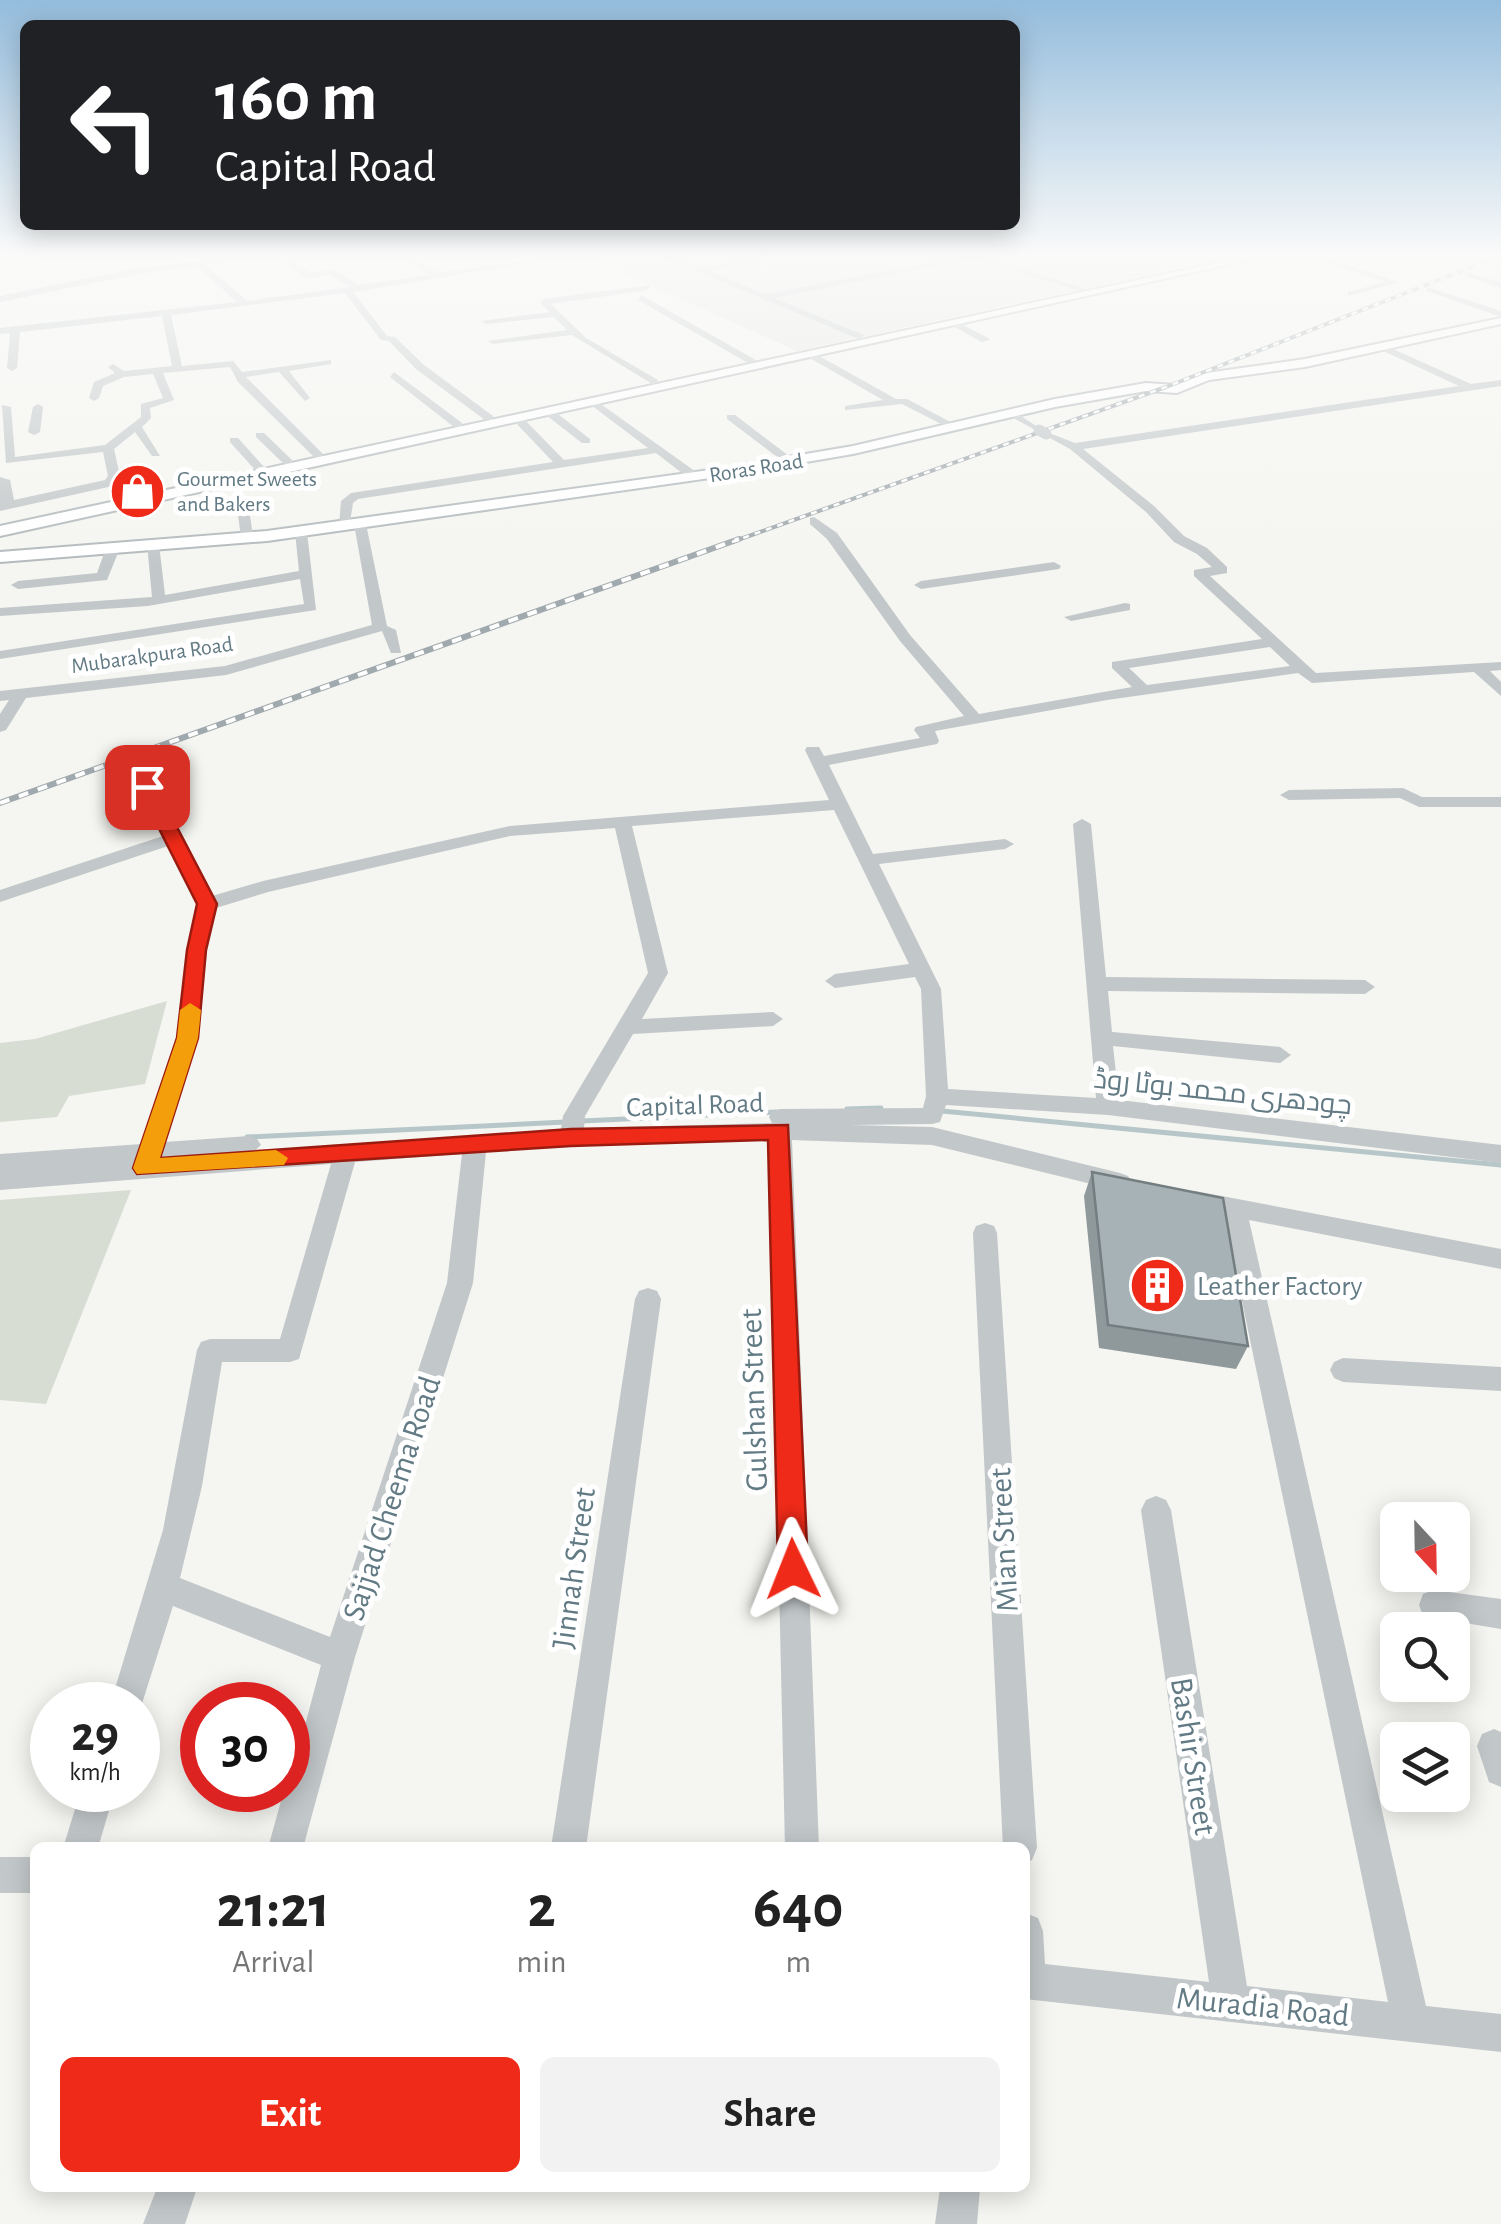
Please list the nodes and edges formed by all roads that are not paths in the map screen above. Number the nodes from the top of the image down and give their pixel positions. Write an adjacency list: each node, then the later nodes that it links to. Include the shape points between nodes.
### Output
1 (13, 360): 14 (street)
2 (176, 360): 15 (street)
3 (413, 360): 36 (street)
4 (618, 360): 22 (street)
5 (757, 360): 10 (main road)
6 (790, 360): 30 (main road)
7 (820, 360): 29 (street)
8 (1313, 360): 35 (main road, Roras Road)
9 (1408, 360): 25 (street)
10 (751, 361): 22 (main road)
11 (110, 366): 18 (street)
12 (304, 366): 13 (street); 16 (street); 21 (street, via 310,379)
13 (326, 366)
14 (12, 368)
15 (178, 369): 17 (street); 19 (street, via 233,364)
16 (282, 369): 19 (street); 21 (street)
17 (157, 371): 18 (street); 39 (street, via 169,400 148,404 146,418)
18 (122, 374): 27 (street, via 98,384)
19 (241, 375): 51 (street)
20 (394, 376): 41 (street)
21 (292, 382): 28 (street)
22 (654, 382): 36 (main road)
23 (1501, 383): 24 (street)
24 (1480, 384): 25 (street); 26 (street)
25 (1467, 386): 47 (street)
26 (1501, 394)
27 (94, 398)
28 (305, 398)
29 (894, 402): 33 (street); 40 (street, via 909,402)
30 (595, 403): 34 (main road); 48 (street)
31 (8, 407): 46 (street, via 10,462)
32 (38, 408): 42 (street)
33 (849, 408)
34 (550, 412): 38 (main road); 45 (street)
35 (1011, 414): 40 (main road, Roras Road); 47 (street)
36 (489, 418): 41 (main road)
37 (731, 418): 53 (street)
38 (518, 420): 50 (main road); 54 (street)
39 (134, 424): 46 (street); 49 (street)
40 (950, 424): 53 (main road, Roras Road)
41 (458, 425): 50 (main road)
42 (34, 432)
43 (260, 435): 52 (street)
44 (234, 440): 55 (street)
45 (586, 442)
46 (107, 444): 58 (street, via 114,476 103,486)
47 (1074, 447): 77 (street, via 1222,570 1199,574)
48 (661, 449): 54 (street); 56 (street)
49 (156, 454)
50 (342, 454): 51 (main road)
51 (312, 459): 52 (main road); 62 (main road)
52 (288, 462): 55 (main road)
53 (790, 462): 56 (main road, Roras Road)
54 (560, 464): 61 (street, via 354,496 346,501)
55 (260, 468): 62 (main road)
56 (695, 476): 61 (main road, Roras Road)
57 (4, 480): 58 (street)
58 (5, 502)
59 (243, 508): 64 (street)
60 (814, 522): 87 (street, via 832,536 905,638)
61 (352, 525): 63 (main road, Roras Road); 83 (street, Mubarakpura Road, via 380,628 226,670)
62 (0, 528)
63 (301, 532): 64 (main road, Roras Road); 69 (street)
64 (247, 537): 65 (main road, Roras Road)
65 (153, 544): 66 (main road, Roras Road); 72 (street)
66 (113, 548): 67 (main road, Roras Road); 70 (street, via 102,577)
67 (0, 558)
68 (1054, 566): 71 (street)
69 (304, 574): 72 (street); 83 (street, via 312,608)
70 (18, 585)
71 (920, 585)
72 (159, 600): 74 (street)
73 (1124, 608): 75 (street)
74 (0, 612)
75 (1071, 616)
76 (389, 630): 78 (street)
77 (1272, 642): 82 (street); 84 (street, via 1117,665)
78 (396, 650)
79 (0, 655): 83 (street)
80 (1501, 666): 81 (street)
81 (1478, 668): 82 (street, via 1317,678); 85 (street)
82 (1298, 669): 84 (street)
83 (36, 675): 86 (street, Mubarakpura Road); 88 (street)
84 (1144, 689): 87 (street)
85 (1501, 691)
86 (0, 696)
87 (975, 719): 92 (street, via 924,728 932,740 816,756)
88 (0, 727)
89 (136, 767): 95 (street)
90 (1289, 795): 91 (street, via 1402,792 1419,802)
91 (1501, 802)
92 (841, 804): 93 (street); 97 (street)
93 (623, 824): 99 (street, via 510,831); 105 (street, via 658,972)
94 (1082, 824): 102 (street)
95 (174, 838): 98 (street); 99 (street)
96 (1004, 844): 97 (street)
97 (868, 860): 100 (street)
98 (0, 896)
99 (207, 904): 115 (street, via 188,1038)
100 (922, 970): 101 (street); 109 (street, via 931,988)
101 (835, 980)
102 (1097, 984): 103 (street); 106 (street)
103 (1365, 987)
104 (773, 1018): 105 (street)
105 (626, 1027): 110 (street)
106 (1102, 1038): 107 (street); 108 (street)
107 (1280, 1055)
108 (1108, 1107): 109 (street, چودھری محمد بوٹا روڈ); 114 (street, چودھری محمد بوٹا روڈ)
109 (934, 1116): 110 (street); 111 (street, Capital Road); 118 (street, Capital Road)
110 (572, 1125): 111 (street, Capital Road); 112 (street, Capital Road); 115 (street)
111 (780, 1131): 136 (street, Gulshan Street)
112 (475, 1145): 113 (street, Capital Road); 130 (street, Sajjad Cheema Road, via 460,1283)
113 (346, 1154): 115 (street, Capital Road); 127 (street, via 290,1351 210,1350 198,1443)
114 (1501, 1154)
115 (148, 1159): 116 (street); 117 (street, Capital Road)
116 (0, 1164)
117 (0, 1181)
118 (1140, 1187)
119 (1178, 1196): 120 (street)
120 (1236, 1210): 122 (street); 142 (street)
121 (985, 1232): 137 (street, Mian Street)
122 (1501, 1259)
123 (648, 1299): 135 (street, Jinnah Street)
124 (1343, 1370): 125 (street)
125 (1501, 1380)
126 (1156, 1510): 141 (street, Bashir Street)
127 (166, 1588): 130 (street); 131 (street)
128 (1434, 1605): 129 (street)
129 (1501, 1614)
130 (340, 1657): 134 (street, Sajjad Cheema Road)
131 (134, 1682)
132 (91, 1812): 133 (street)
133 (82, 1842)
134 (287, 1842)
135 (569, 1842)
136 (802, 1842)
137 (1020, 1842)
138 (0, 1875): 139 (street)
139 (30, 1875)
140 (1030, 1981): 141 (street, Muradia Road)
141 (1231, 2003): 142 (street, Muradia Road)
142 (1411, 2021): 143 (street, Muradia Road)
143 (1501, 2033)
144 (176, 2192): 146 (street)
145 (960, 2192): 147 (street)
146 (164, 2224)
147 (956, 2224)

